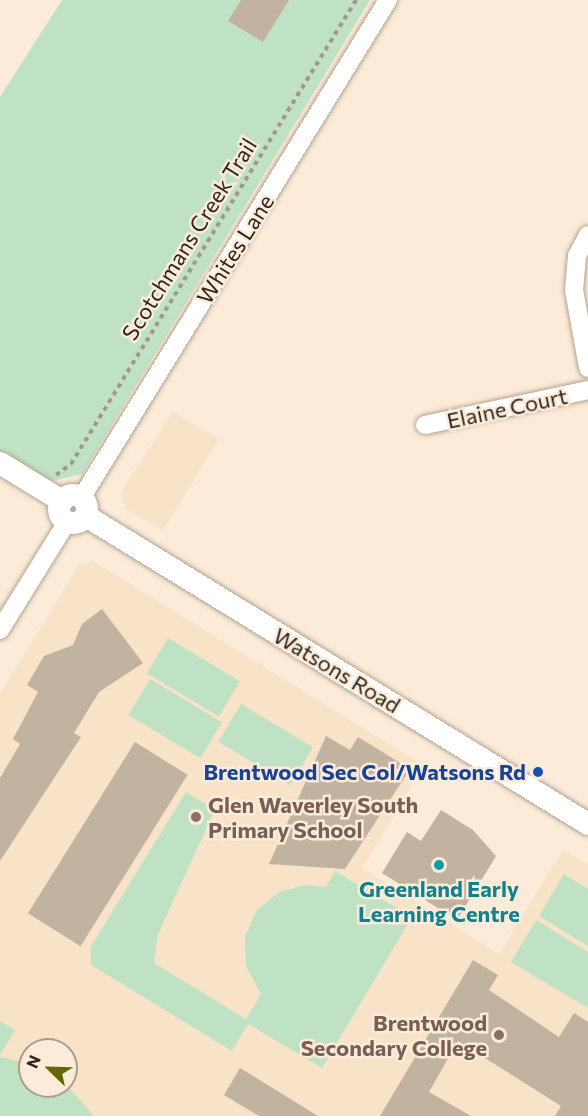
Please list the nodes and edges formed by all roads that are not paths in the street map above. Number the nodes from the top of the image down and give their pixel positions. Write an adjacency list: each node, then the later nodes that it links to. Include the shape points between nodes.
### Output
1 (388, 0): 7 (street, Whites Lane)
2 (588, 235): 3 (street, via 577,256 574,290)
3 (588, 368)
4 (588, 390): 5 (street, Elaine Court)
5 (425, 426)
6 (0, 463): 7 (street, Watsons Road)
7 (68, 505): 8 (street, Whites Lane); 9 (street, Watsons Road)
8 (0, 630)
9 (588, 824)

